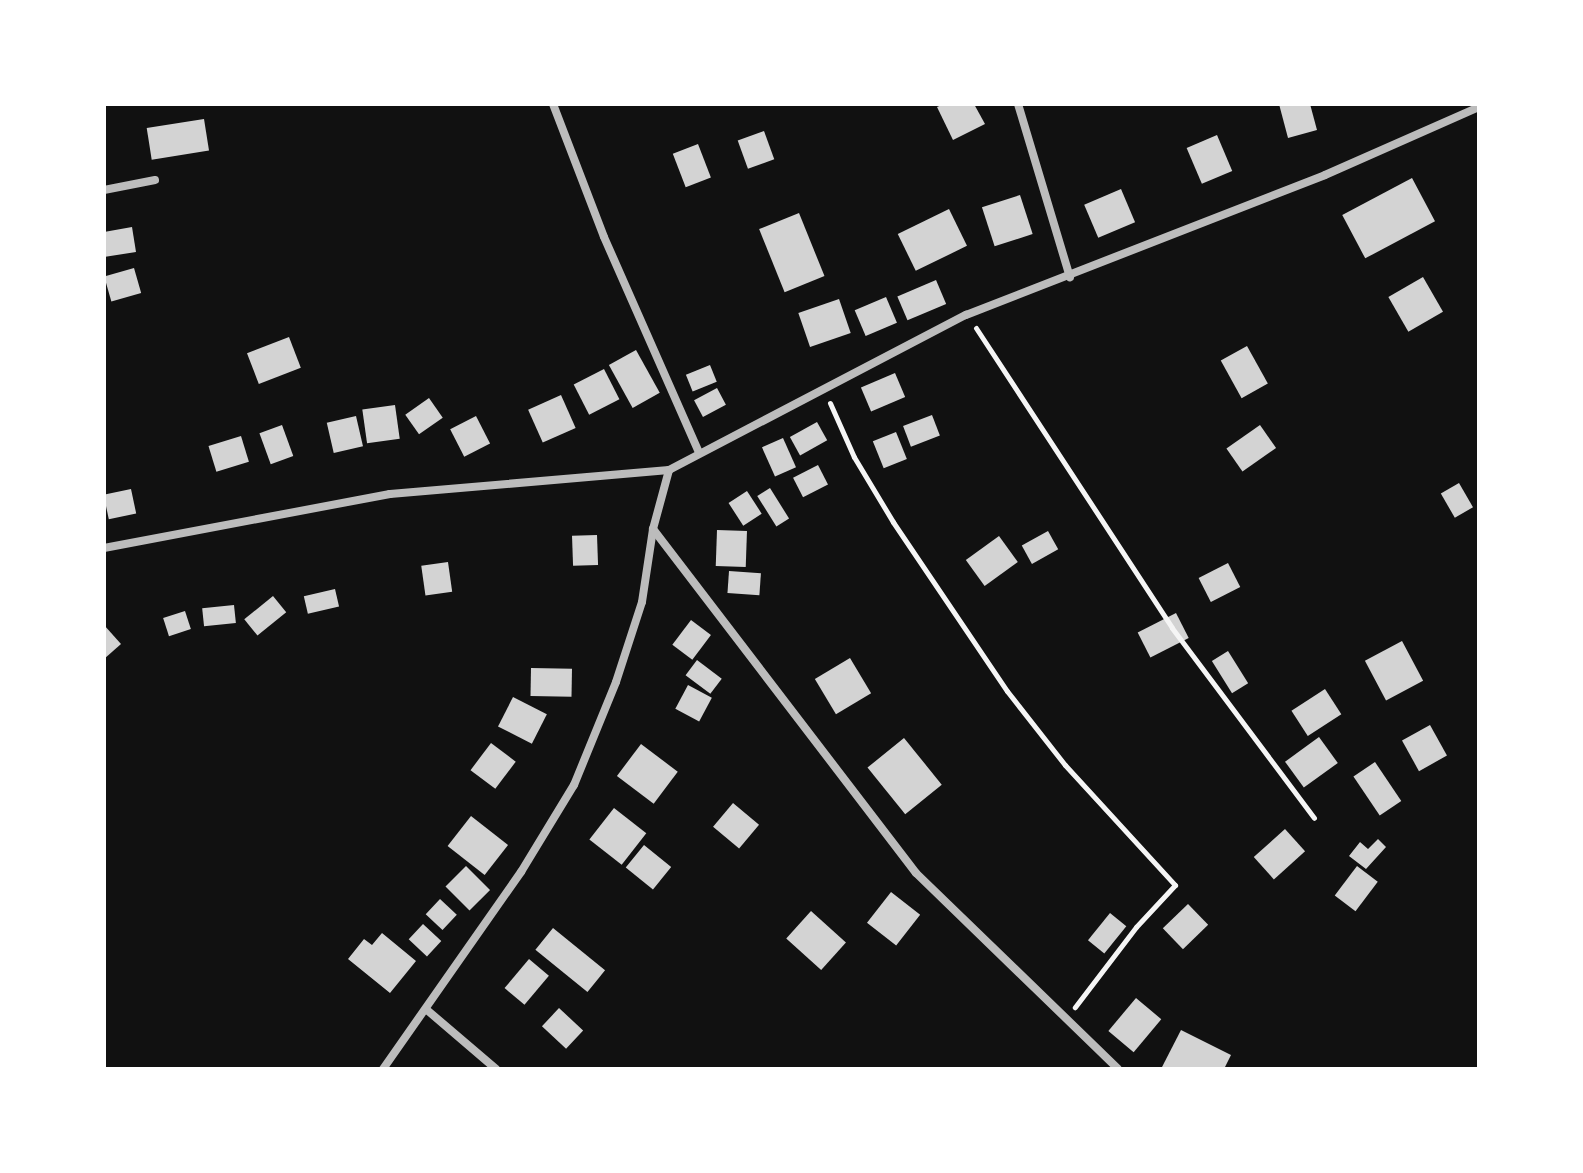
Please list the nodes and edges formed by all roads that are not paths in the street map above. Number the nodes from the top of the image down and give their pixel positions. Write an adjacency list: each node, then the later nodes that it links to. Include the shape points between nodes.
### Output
1 (553, 104): 7 (street, via 604,237)
2 (1018, 104): 6 (street)
3 (1479, 107): 6 (street)
4 (155, 180): 5 (street)
5 (104, 190)
6 (1070, 277): 7 (street, via 966,315)
7 (699, 452): 8 (street)
8 (669, 470): 9 (street); 10 (street, via 390,494)
9 (653, 529): 11 (street, via 642,602 574,785); 14 (street, via 916,873)
10 (104, 548)
11 (427, 1010): 12 (street); 13 (street)
12 (383, 1069)
13 (496, 1069)
14 (1118, 1069)

